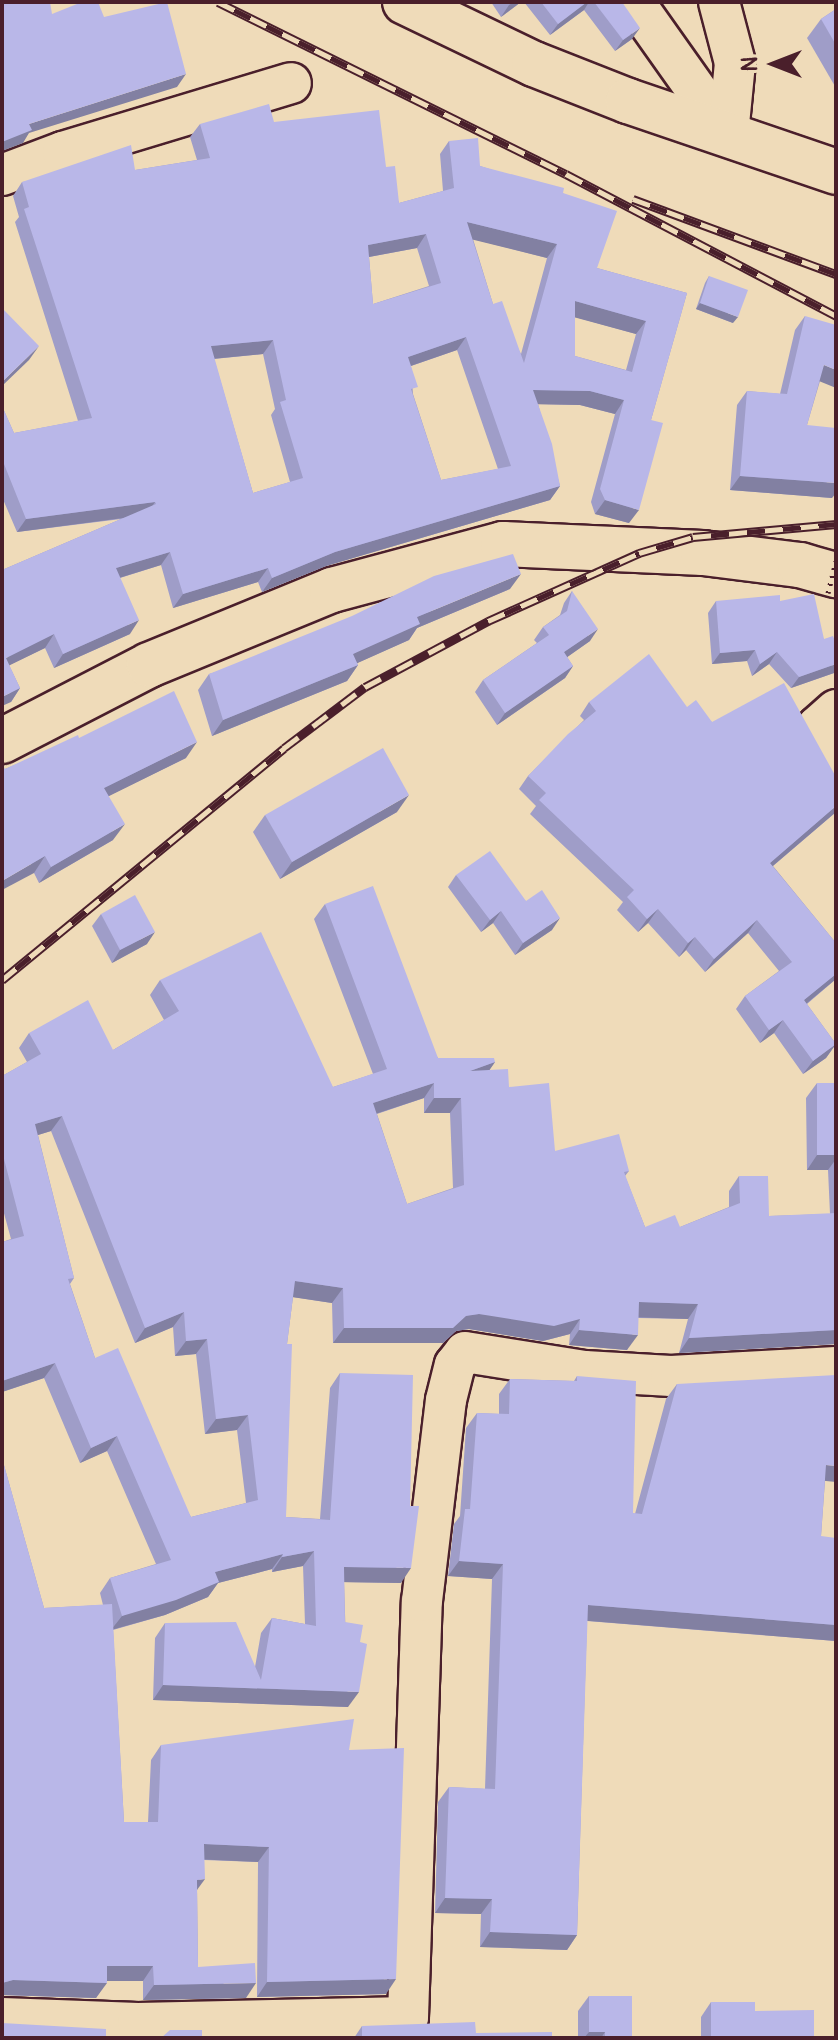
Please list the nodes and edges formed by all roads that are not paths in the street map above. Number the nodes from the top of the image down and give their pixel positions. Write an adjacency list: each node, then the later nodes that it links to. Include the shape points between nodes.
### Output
1 (405, 2): 5 (street, via 534,64)
2 (634, 2): 5 (street)
3 (719, 2): 5 (street, via 735,63)
4 (291, 83): 7 (street)
5 (728, 135): 6 (street)
6 (836, 172)
7 (2, 175)
8 (832, 584): 10 (street, via 800,565 703,553 503,544 332,590 149,665)
9 (836, 710): 11 (street, via 817,727)
10 (2, 741)
11 (836, 758)
12 (836, 1367): 14 (street, via 671,1376 585,1371 465,1352 455,1365 446,1400 422,1601 408,2017)
13 (2, 2018): 14 (street)
14 (138, 2030)

